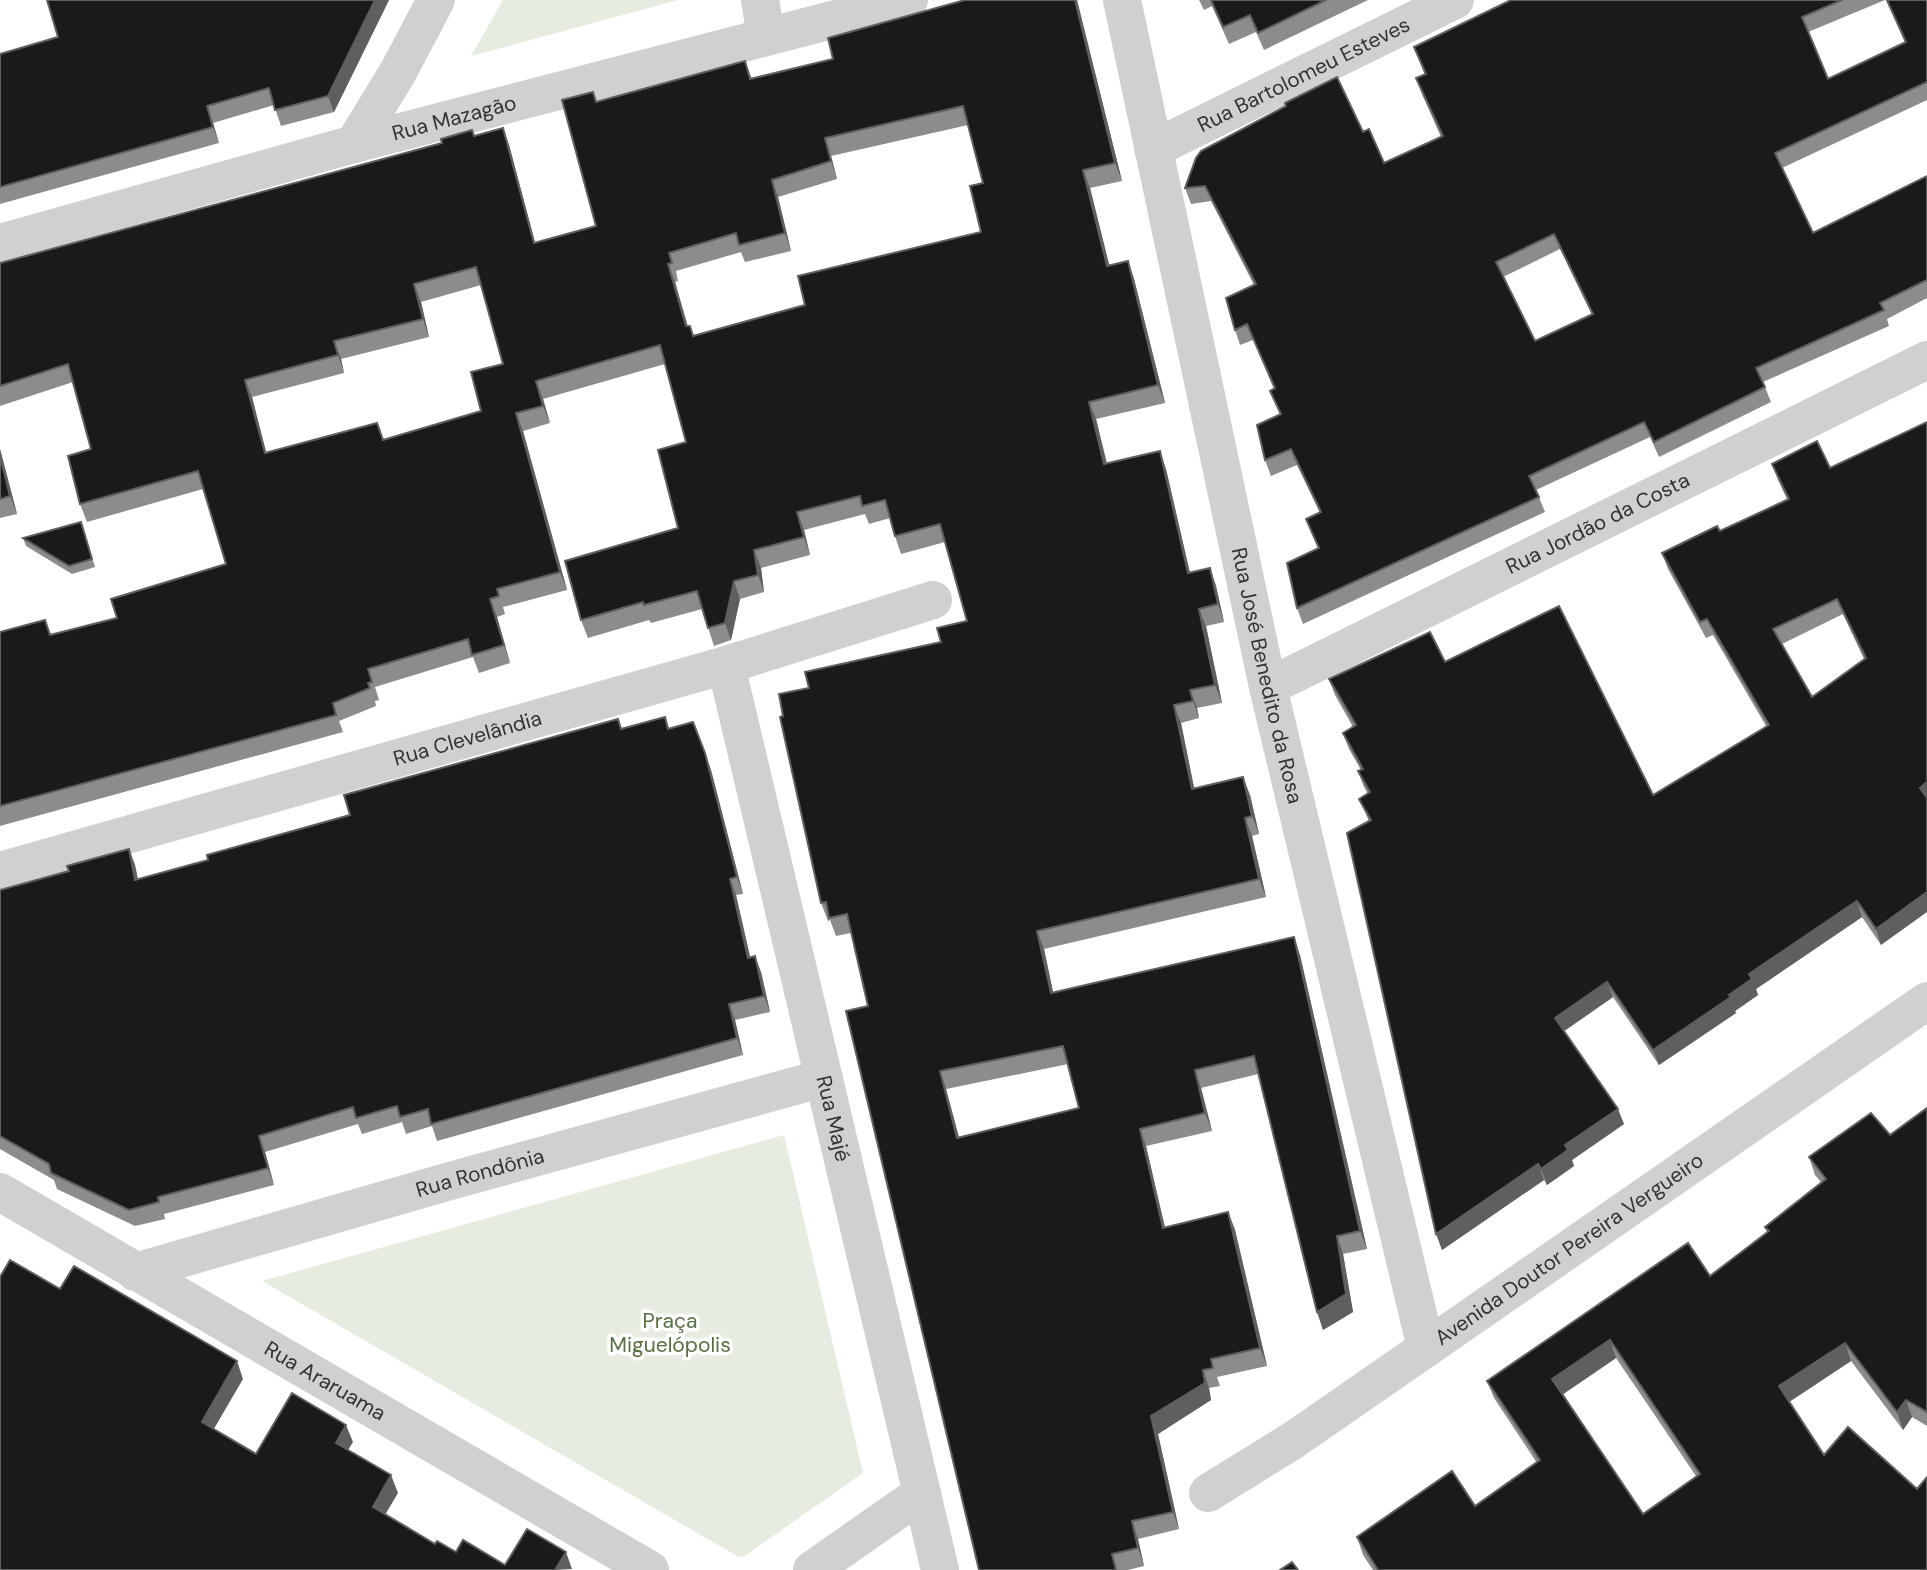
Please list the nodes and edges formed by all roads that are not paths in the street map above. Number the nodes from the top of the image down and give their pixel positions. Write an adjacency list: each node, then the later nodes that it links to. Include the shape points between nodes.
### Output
1 (436, 0): 7 (street)
2 (760, 0): 6 (street)
3 (909, 0): 6 (street, Rua Mazagão)
4 (1122, 0): 8 (street, Rua José Benedito da Rosa)
5 (1455, 0): 8 (street, Rua Bartolomeu Esteves)
6 (766, 37): 7 (street, Rua Mazagão)
7 (354, 144): 9 (street, Rua Mazagão)
8 (1153, 149): 13 (street, Rua José Benedito da Rosa)
9 (0, 243)
10 (1927, 360): 13 (street, Rua Jordão da Costa)
11 (933, 600): 12 (street, Rua Clevelândia)
12 (726, 665): 14 (street, Rua Clevelândia); 16 (street, Rua Majé)
13 (1268, 687): 19 (street, Rua José Benedito da Rosa)
14 (0, 871)
15 (1927, 1001): 19 (street, Avenida Doutor Pereira Vergueiro)
16 (824, 1078): 18 (street, Rua Rondônia); 20 (street, Rua Majé)
17 (0, 1192): 18 (street, Rua Araruama)
18 (135, 1272): 22 (street, Rua Araruama)
19 (1426, 1349): 21 (street, Avenida Doutor Pereira Vergueiro)
20 (922, 1493): 23 (street); 24 (street, Rua Majé)
21 (1208, 1493)
22 (650, 1570)
23 (812, 1570)
24 (940, 1570)

